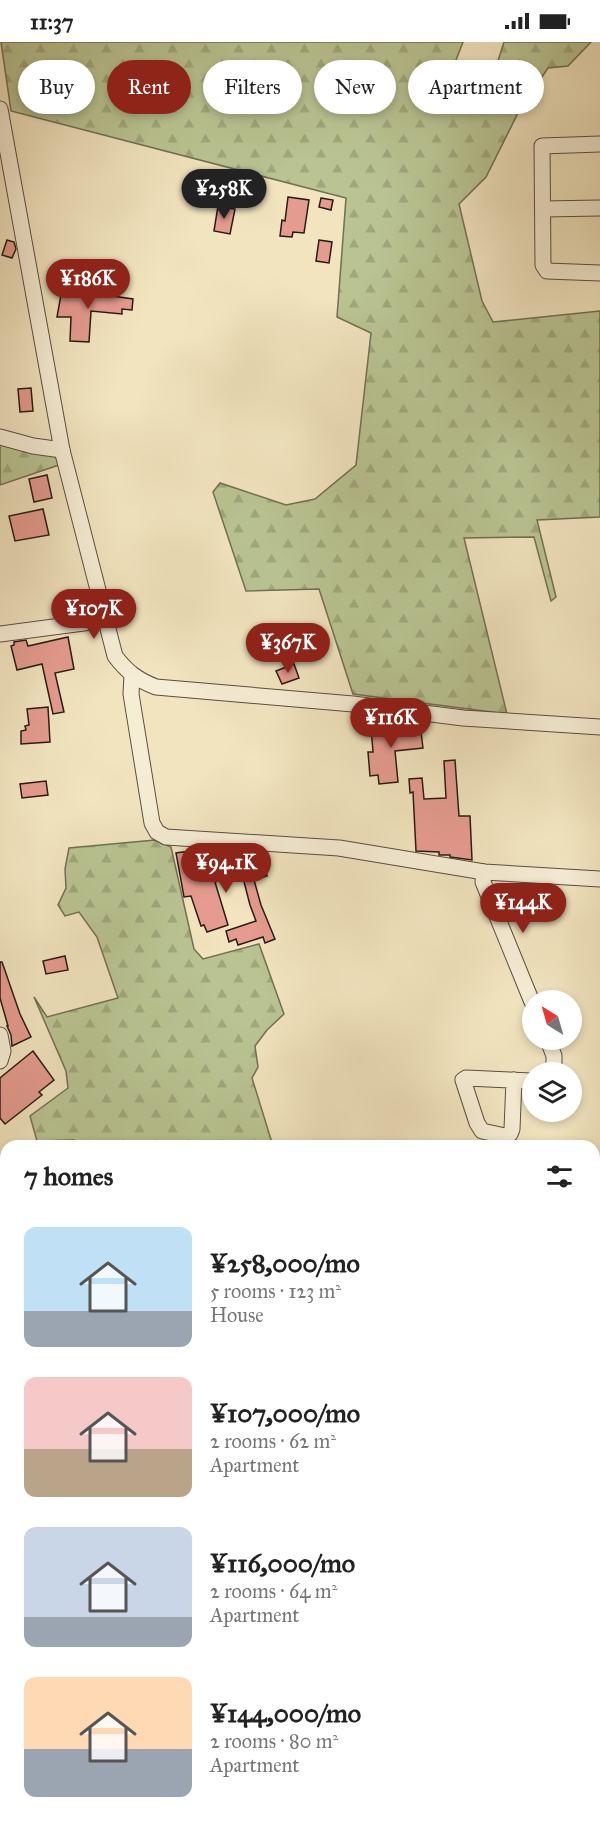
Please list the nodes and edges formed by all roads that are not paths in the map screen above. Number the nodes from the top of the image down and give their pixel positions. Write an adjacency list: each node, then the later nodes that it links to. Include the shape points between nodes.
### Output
1 (0, 109): 7 (street)
2 (600, 144): 4 (street, via 542,146)
3 (600, 208): 4 (street)
4 (543, 209): 5 (street, via 543,265 547,271)
5 (600, 273)
6 (0, 437): 7 (street)
7 (62, 450): 8 (street)
8 (106, 620): 9 (street); 10 (street, via 116,656)
9 (0, 634)
10 (132, 675): 11 (street, via 156,687 463,718); 12 (street, via 131,694 152,823 166,837 339,848)
11 (600, 727)
12 (484, 872): 13 (street); 14 (street, via 483,882)
13 (600, 879)
14 (527, 990)
15 (0, 1037): 16 (street)
16 (0, 1060)
17 (514, 1080): 17 (street, via 510,1134 482,1131 463,1080); 18 (street)
18 (522, 1080)

